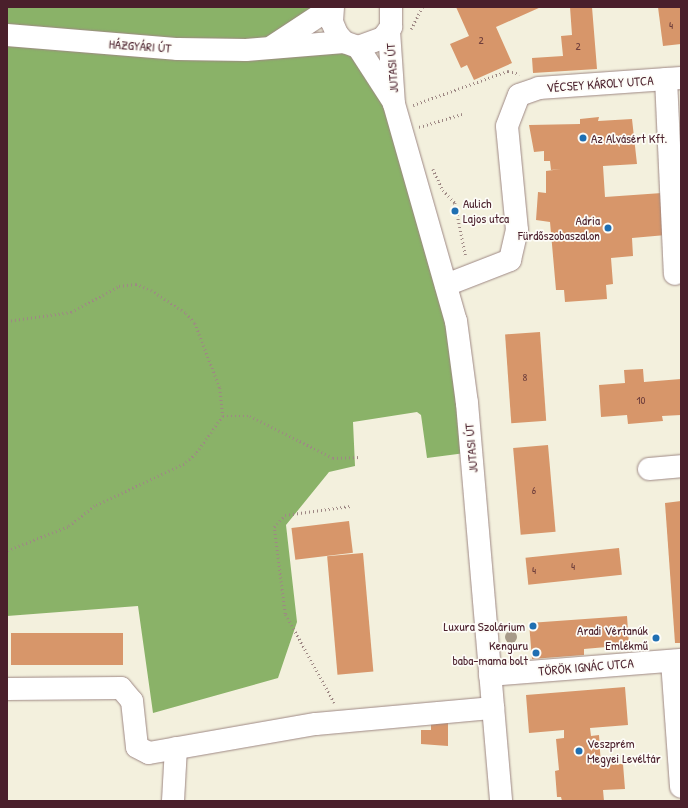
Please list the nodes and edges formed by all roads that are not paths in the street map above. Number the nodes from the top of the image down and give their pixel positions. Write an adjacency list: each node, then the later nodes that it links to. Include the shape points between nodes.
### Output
1 (332, 7): 4 (street, JUTASI ÚT, via 334,28); 5 (street)
2 (397, 19): 4 (street, JUTASI ÚT, via 376,44); 7 (street, JUTASI ÚT)
3 (7, 36): 5 (street, HÁZGYÁRI ÚT, via 178,49)
4 (351, 44): 5 (street, HÁZGYÁRI ÚT); 7 (street, JUTASI ÚT)
5 (272, 47)
6 (674, 79): 8 (street); 9 (street, VÉCSEY KÁROLY UTCA, via 539,88 523,85 508,126 515,248 510,260)
7 (406, 106): 9 (street, JUTASI ÚT)
8 (675, 274)
9 (446, 285): 13 (street, JUTASI ÚT, via 456,321 467,403)
10 (681, 466): 11 (street)
11 (649, 469)
12 (676, 660): 13 (street, TÖRÖK IGNÁC UTCA); 17 (street)
13 (490, 675): 15 (street, JUTASI ÚT)
14 (7, 689): 16 (street, via 121,688 132,701 137,747 149,753)
15 (493, 708): 16 (street, via 348,721); 19 (street, JUTASI ÚT)
16 (176, 748): 18 (street)
17 (681, 787)
18 (173, 801)
19 (501, 801)

